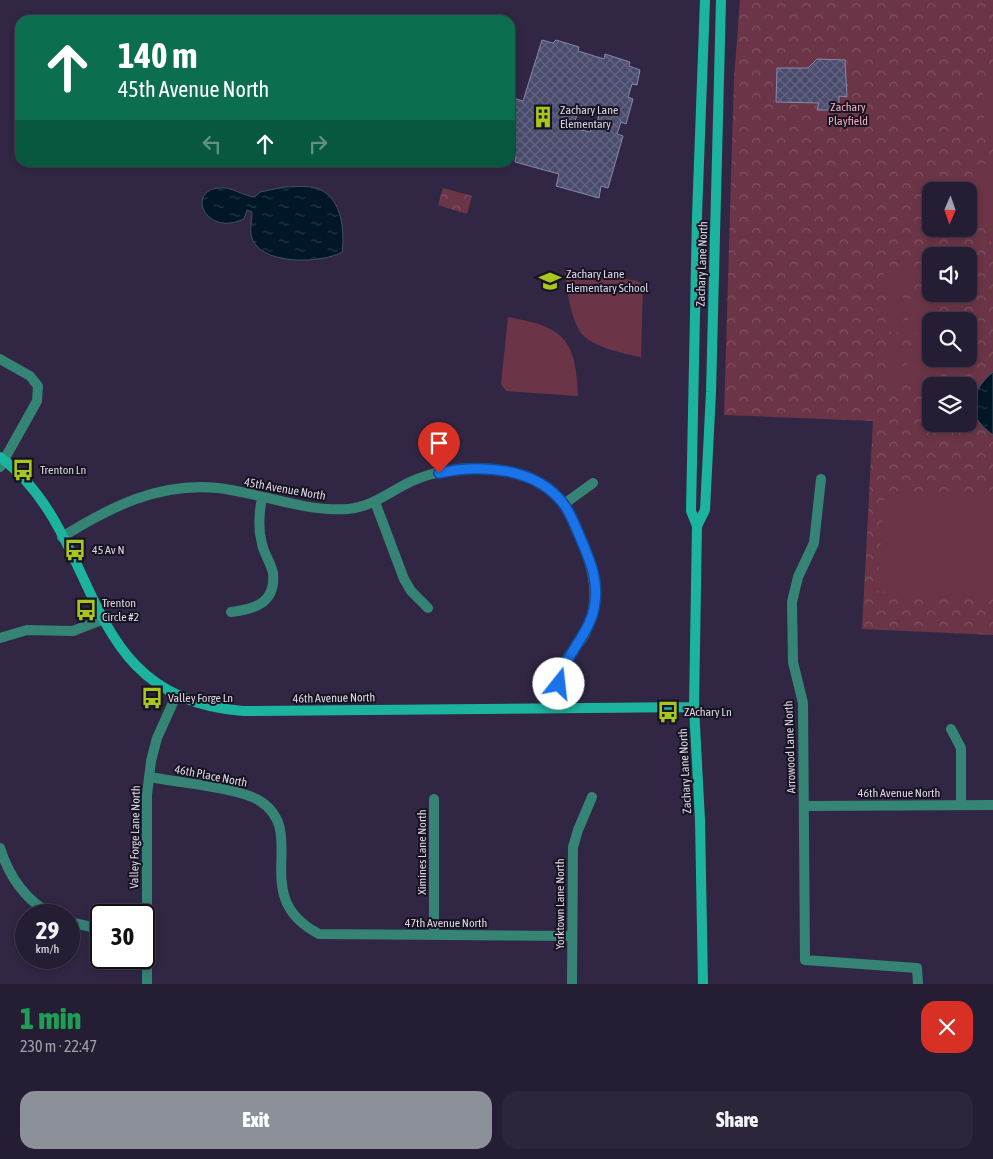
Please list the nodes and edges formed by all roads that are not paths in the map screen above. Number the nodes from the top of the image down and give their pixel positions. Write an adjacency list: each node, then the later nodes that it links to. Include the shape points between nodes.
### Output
1 (705, 0): 10 (street, Zachary Lane North, via 691,511)
2 (721, 0): 10 (street, Zachary Lane North, via 711,392 705,510)
3 (0, 359): 4 (street, via 30,376 38,386 37,401)
4 (1, 461): 11 (street, via 26,479)
5 (821, 479): 25 (street, Arrowood Lane North, via 814,543 798,577 792,602 793,662 803,702)
6 (594, 483): 9 (street)
7 (262, 498): 8 (street, 45th Avenue North, via 330,510); 11 (street, 45th Avenue North, via 218,488 165,490 114,507); 13 (street, via 259,528 272,573 272,586 260,606)
8 (375, 502): 9 (street, 45th Avenue North, via 429,475 486,470 525,476); 12 (street, via 404,580)
9 (564, 504): 18 (street, via 596,583 595,603 585,636 566,661 561,674)
10 (697, 526): 17 (street, Zachary Lane North)
11 (62, 537): 14 (street, 46th Avenue North)
12 (428, 608)
13 (231, 612)
14 (104, 619): 15 (street, via 73,631 27,630); 16 (street, 46th Avenue North, via 125,654 138,668)
15 (0, 638)
16 (176, 696): 18 (street, 46th Avenue North, via 217,709 243,711); 20 (street, Valley Forge Lane North, via 156,738)
17 (694, 707): 18 (street, 46th Avenue North); 35 (street, Zachary Lane North)
18 (560, 708)
19 (952, 729): 23 (street, via 961,748)
20 (149, 777): 28 (street, Valley Forge Lane North); 29 (street, 46th Place North, via 244,794 266,806 279,825 281,879 287,906 303,926)
21 (592, 797): 31 (street, Yorktown Lane North, via 573,847)
22 (434, 799): 30 (street, Ximines Lane North)
23 (961, 805): 24 (street, 46th Avenue North); 25 (street, 46th Avenue North)
24 (993, 805)
25 (805, 806): 36 (street, Arrowood Lane North, via 805,960 917,968)
26 (0, 848): 27 (street, via 14,880)
27 (37, 904)
28 (145, 904)
29 (319, 934): 30 (street, 47th Avenue North)
30 (434, 936): 31 (street, 47th Avenue North)
31 (572, 936): 34 (street, Yorktown Lane North)
32 (146, 969): 33 (street, Valley Forge Lane North)
33 (147, 984)
34 (572, 984)
35 (703, 984)
36 (918, 984)

